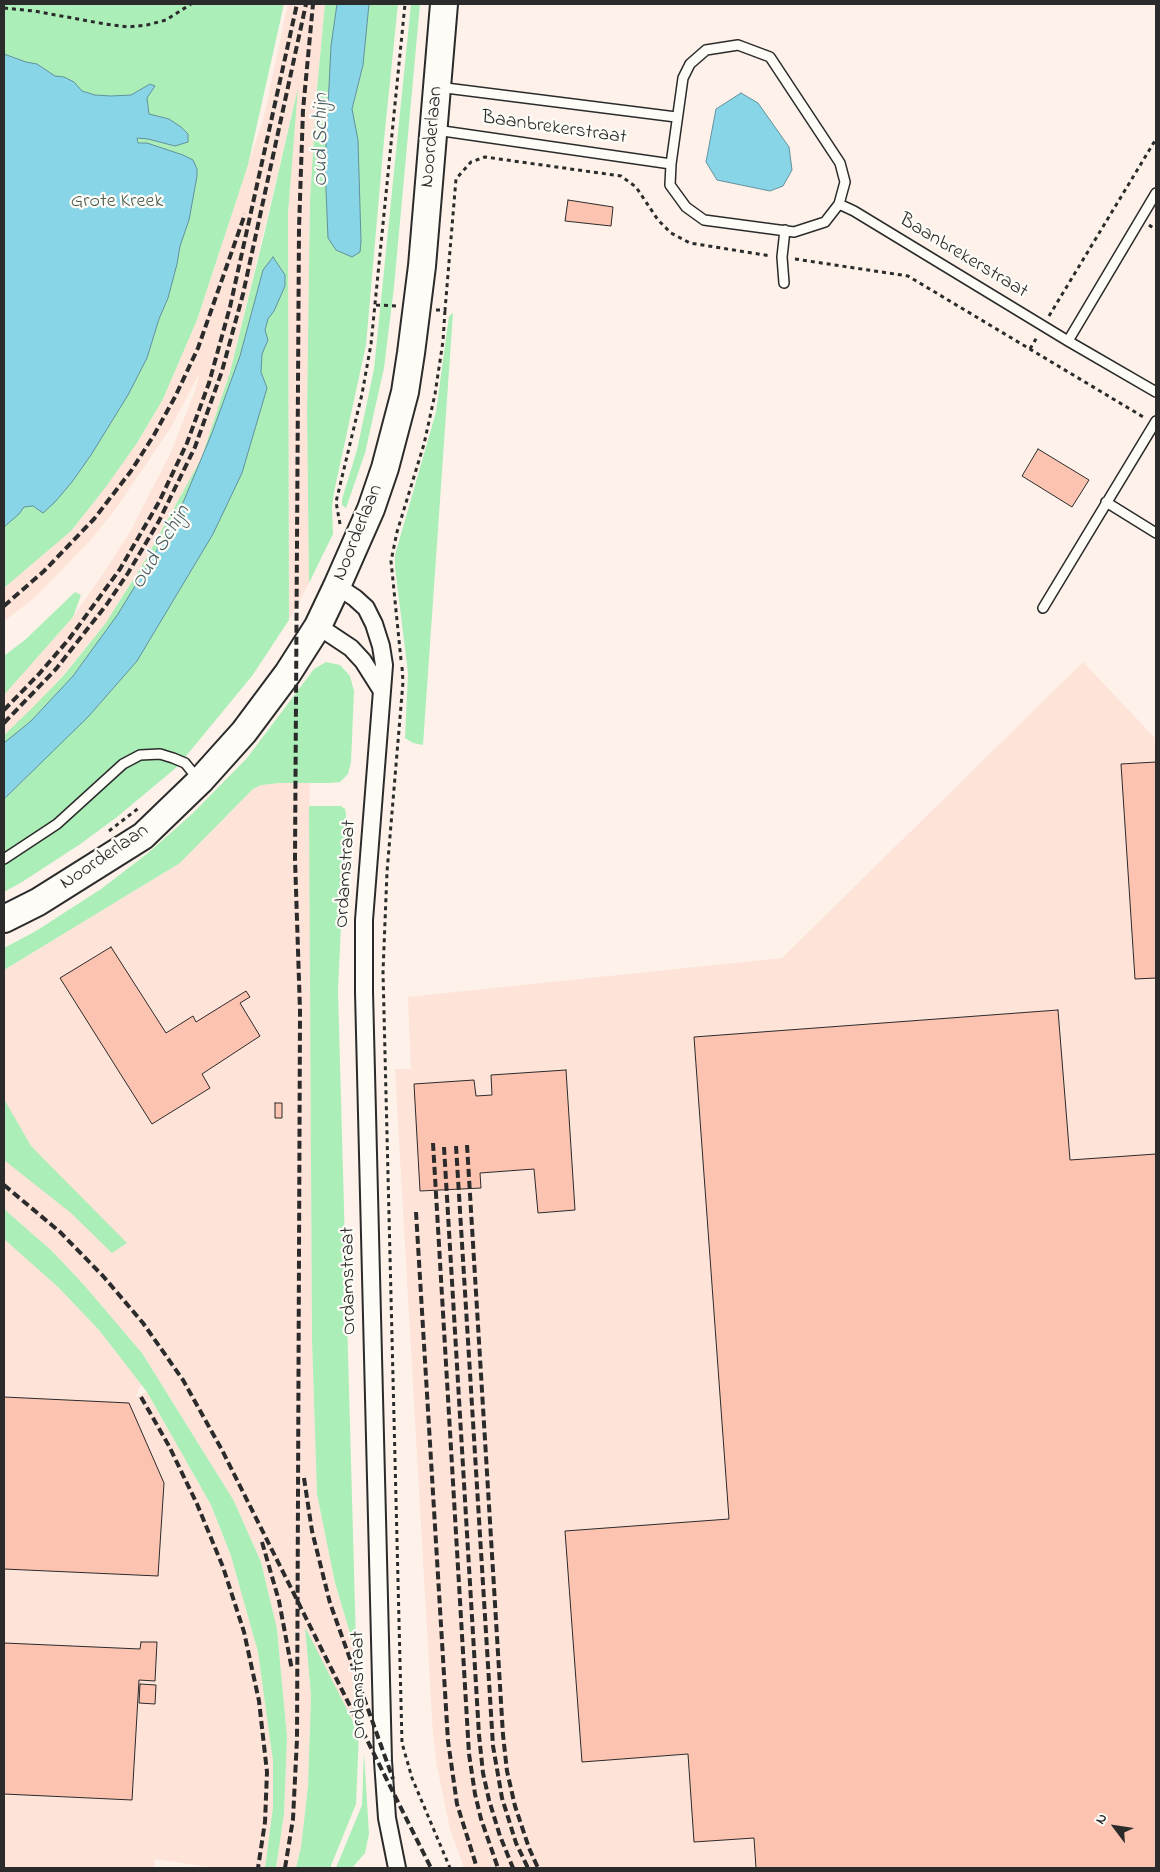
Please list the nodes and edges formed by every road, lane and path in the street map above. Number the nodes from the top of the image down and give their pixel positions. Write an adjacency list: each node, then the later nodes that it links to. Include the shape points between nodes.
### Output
1 (191, 4): 4 (path, via 166,20 128,26)
2 (405, 4): 15 (path)
3 (444, 4): 5 (main road, Noorderlaan)
4 (4, 8)
5 (437, 86): 6 (lane, Baanbrekerstraat); 7 (main road, Noorderlaan)
6 (676, 117): 9 (lane); 11 (lane, via 682,78 690,64 706,50 738,45 770,57 840,163 845,182)
7 (433, 130): 9 (lane, Baanbrekerstraat); 16 (main road, Noorderlaan)
8 (1156, 139): 18 (path)
9 (670, 164): 12 (lane, via 670,185 686,208 704,220)
10 (1156, 193): 19 (lane)
11 (839, 204): 12 (lane, via 825,222 794,232); 18 (lane, Baanbrekerstraat)
12 (786, 230): 13 (lane)
13 (782, 257): 14 (lane); 17 (path, via 690,243 670,233 636,187 621,176 485,157 471,162 456,179); 20 (path, via 908,276)
14 (784, 283)
15 (376, 305): 16 (path); 24 (path, via 362,394 336,502)
16 (417, 308): 17 (path); 26 (main road, Noorderlaan, via 405,392 385,468)
17 (445, 310): 36 (path, via 443,340 424,444 391,561 403,682 388,862 383,981 402,1743 412,1778)
18 (1043, 326): 19 (lane, Baanbrekerstraat); 20 (path)
19 (1068, 341): 21 (lane, Baanbrekerstraat)
20 (1030, 349): 22 (path)
21 (1156, 392)
22 (1155, 422): 23 (lane)
23 (1106, 502): 25 (lane); 27 (lane)
24 (340, 530)
25 (1156, 533)
26 (337, 586): 28 (main road, Noorderlaan); 29 (street, Ordamstraat, via 366,608 374,624 384,665)
27 (1043, 608)
28 (318, 626): 29 (street, via 351,648); 30 (main road, Noorderlaan, via 268,701)
29 (382, 691): 35 (street, Ordamstraat, via 365,911 364,976 383,1761 387,1818)
30 (200, 781): 33 (lane, via 185,764 173,758 160,754 140,755 123,764 57,824); 34 (main road, Noorderlaan, via 143,836)
31 (146, 802): 32 (path)
32 (108, 831)
33 (4, 859)
34 (4, 920)
35 (397, 1868)
36 (450, 1868)

